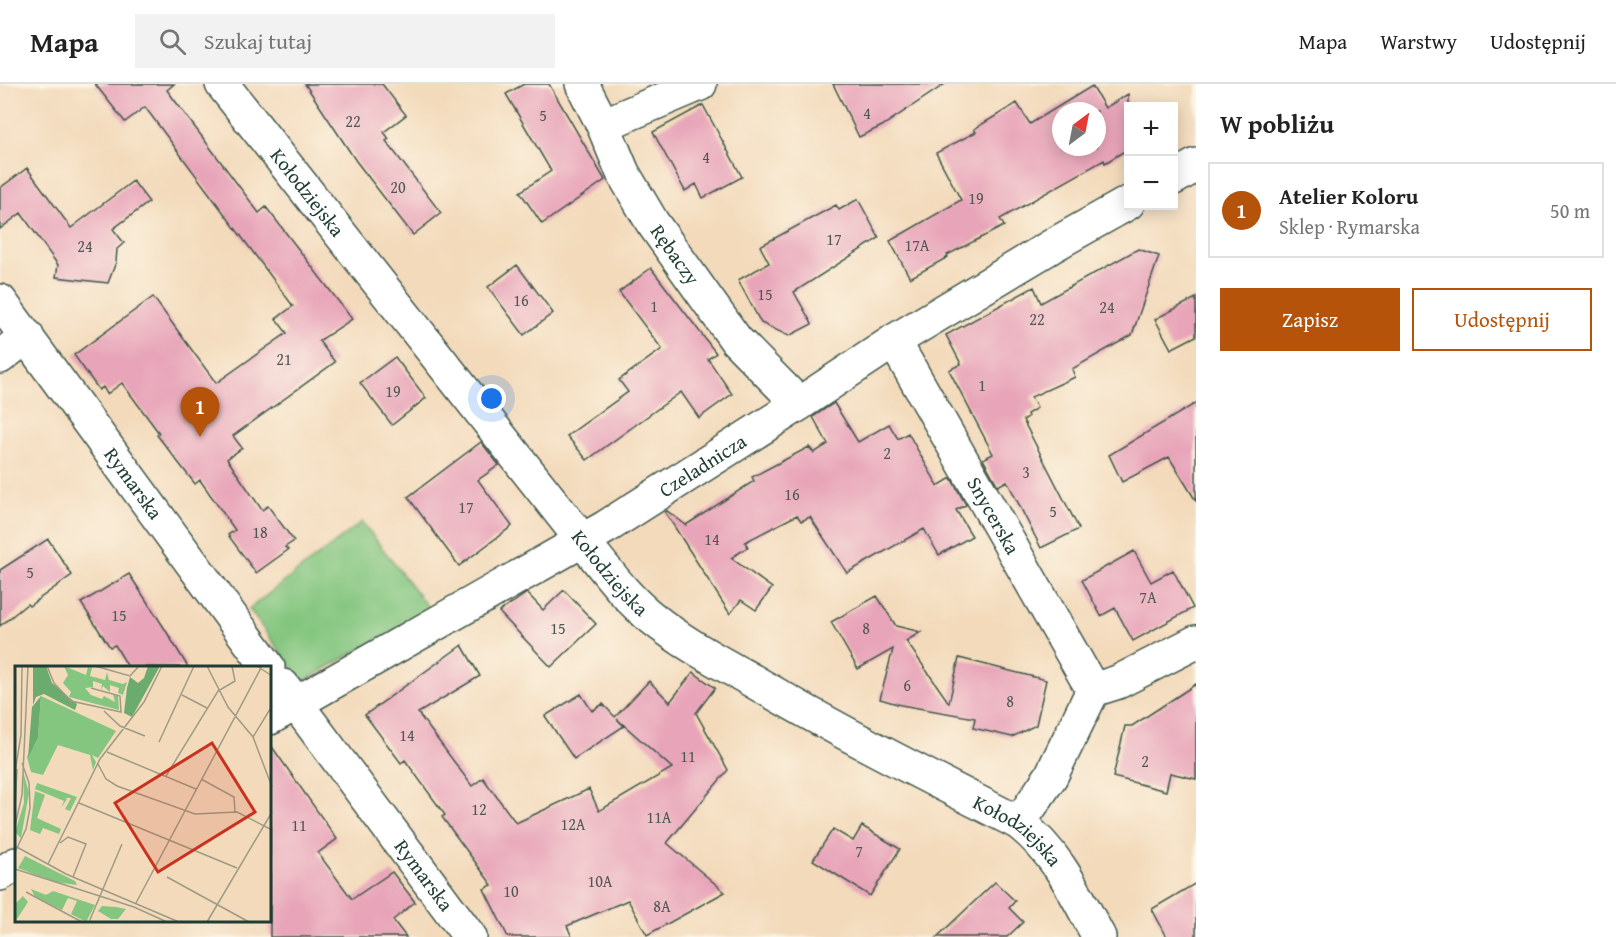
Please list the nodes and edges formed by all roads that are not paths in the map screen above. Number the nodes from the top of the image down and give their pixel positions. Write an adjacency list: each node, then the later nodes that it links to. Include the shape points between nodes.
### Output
1 (222, 84): 13 (street, Kołodziejska)
2 (582, 84): 4 (street, Rębaczy)
3 (700, 84): 4 (street)
4 (603, 125): 12 (street, Rębaczy, via 623,173 652,222 736,340)
5 (1196, 165): 6 (street)
6 (1178, 175)
7 (1124, 205): 10 (street, Czeladnicza)
8 (0, 301): 9 (street, Rymarska)
9 (27, 336): 11 (street); 15 (street, Rymarska)
10 (894, 341): 12 (street, Czeladnicza); 17 (street, Snycerska)
11 (0, 357)
12 (799, 404): 13 (street, Czeladnicza)
13 (582, 540): 18 (street, Czeladnicza); 19 (street, Kołodziejska, via 651,618 701,651 873,749)
14 (1196, 642): 17 (street, via 1118,682)
15 (268, 666)
16 (272, 677): 18 (street, Rymarska)
17 (1093, 690): 19 (street, via 1051,776)
18 (283, 711): 22 (street, Rymarska)
19 (1019, 823): 23 (street, Kołodziejska, via 1062,868)
20 (15, 865): 21 (street)
21 (0, 874)
22 (470, 937)
23 (1099, 937)

